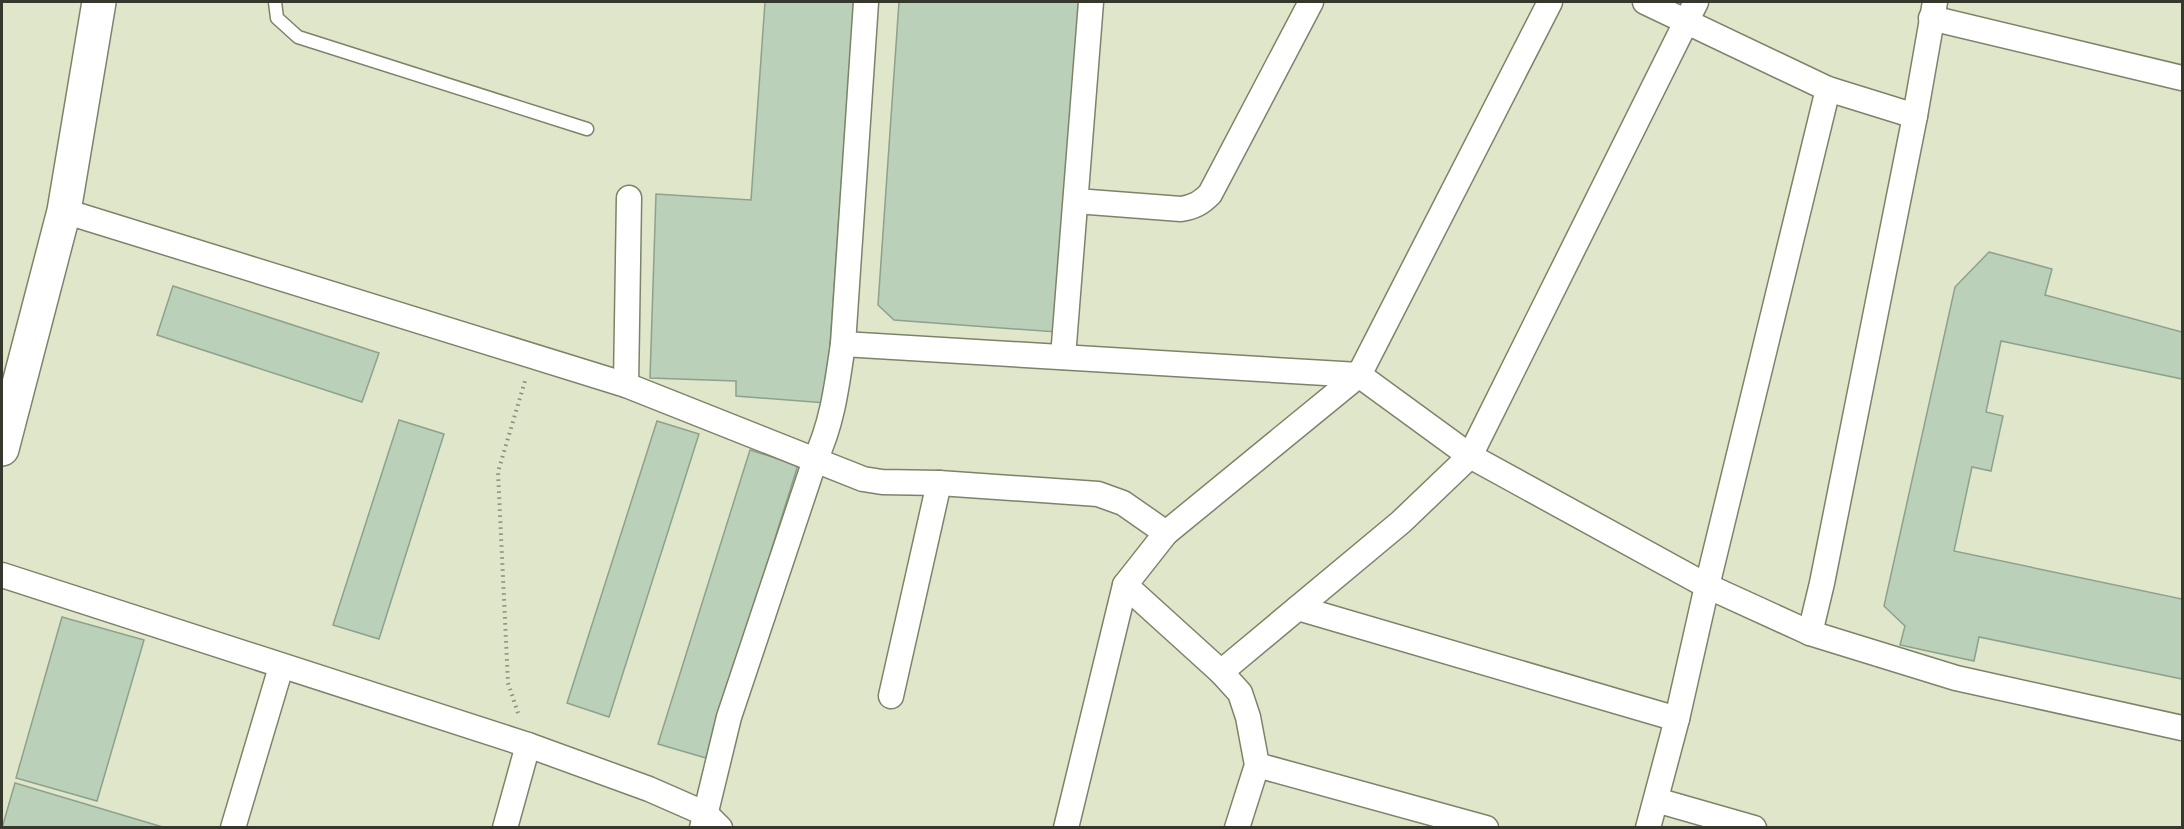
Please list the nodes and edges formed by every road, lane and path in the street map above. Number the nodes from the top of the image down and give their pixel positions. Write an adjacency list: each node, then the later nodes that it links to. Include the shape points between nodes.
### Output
1 (99, 2): 16 (main road)
2 (275, 2): 13 (lane, via 277,18 298,37)
3 (866, 2): 17 (street)
4 (1091, 2): 15 (street)
5 (1311, 2): 15 (street, via 1210,194 1202,202 1181,209)
6 (1550, 2): 20 (street)
7 (1645, 2): 9 (street)
8 (1933, 10): 10 (street); 12 (street)
9 (1690, 11): 11 (street); 23 (street)
10 (2182, 78)
11 (1828, 89): 12 (street); 29 (street)
12 (1915, 116): 31 (street)
13 (587, 129)
14 (629, 198): 21 (street)
15 (1076, 201): 19 (street)
16 (64, 212): 18 (street); 22 (main road)
17 (843, 344): 19 (street); 24 (street, via 829,426)
18 (532, 356): 21 (street); 37 (path, via 498,472 508,683)
19 (1063, 357): 20 (street)
20 (1359, 375): 23 (street); 26 (street)
21 (626, 386): 24 (street)
22 (2, 449)
23 (1470, 456): 29 (street); 30 (street, via 1401,522)
24 (815, 460): 25 (street, via 882,482); 40 (street, via 729,717)
25 (939, 483): 26 (street, via 1098,494 1123,503); 34 (street)
26 (1166, 533): 28 (street)
27 (2, 575): 32 (street)
28 (1125, 585): 33 (street); 43 (street)
29 (1707, 586): 31 (street); 35 (street)
30 (1298, 608): 33 (street); 35 (street)
31 (1810, 633): 36 (street, via 1956,678)
32 (281, 667): 37 (street); 41 (street)
33 (1221, 672): 38 (street, via 1240,693)
34 (891, 696)
35 (1677, 719): 39 (street)
36 (2182, 728)
37 (528, 745): 40 (street, via 649,789); 42 (street)
38 (1257, 765): 44 (street); 45 (street)
39 (1656, 800): 46 (street); 47 (street)
40 (709, 823)
41 (233, 828)
42 (505, 828)
43 (1066, 828)
44 (1237, 828)
45 (1486, 828)
46 (1648, 828)
47 (1754, 828)

